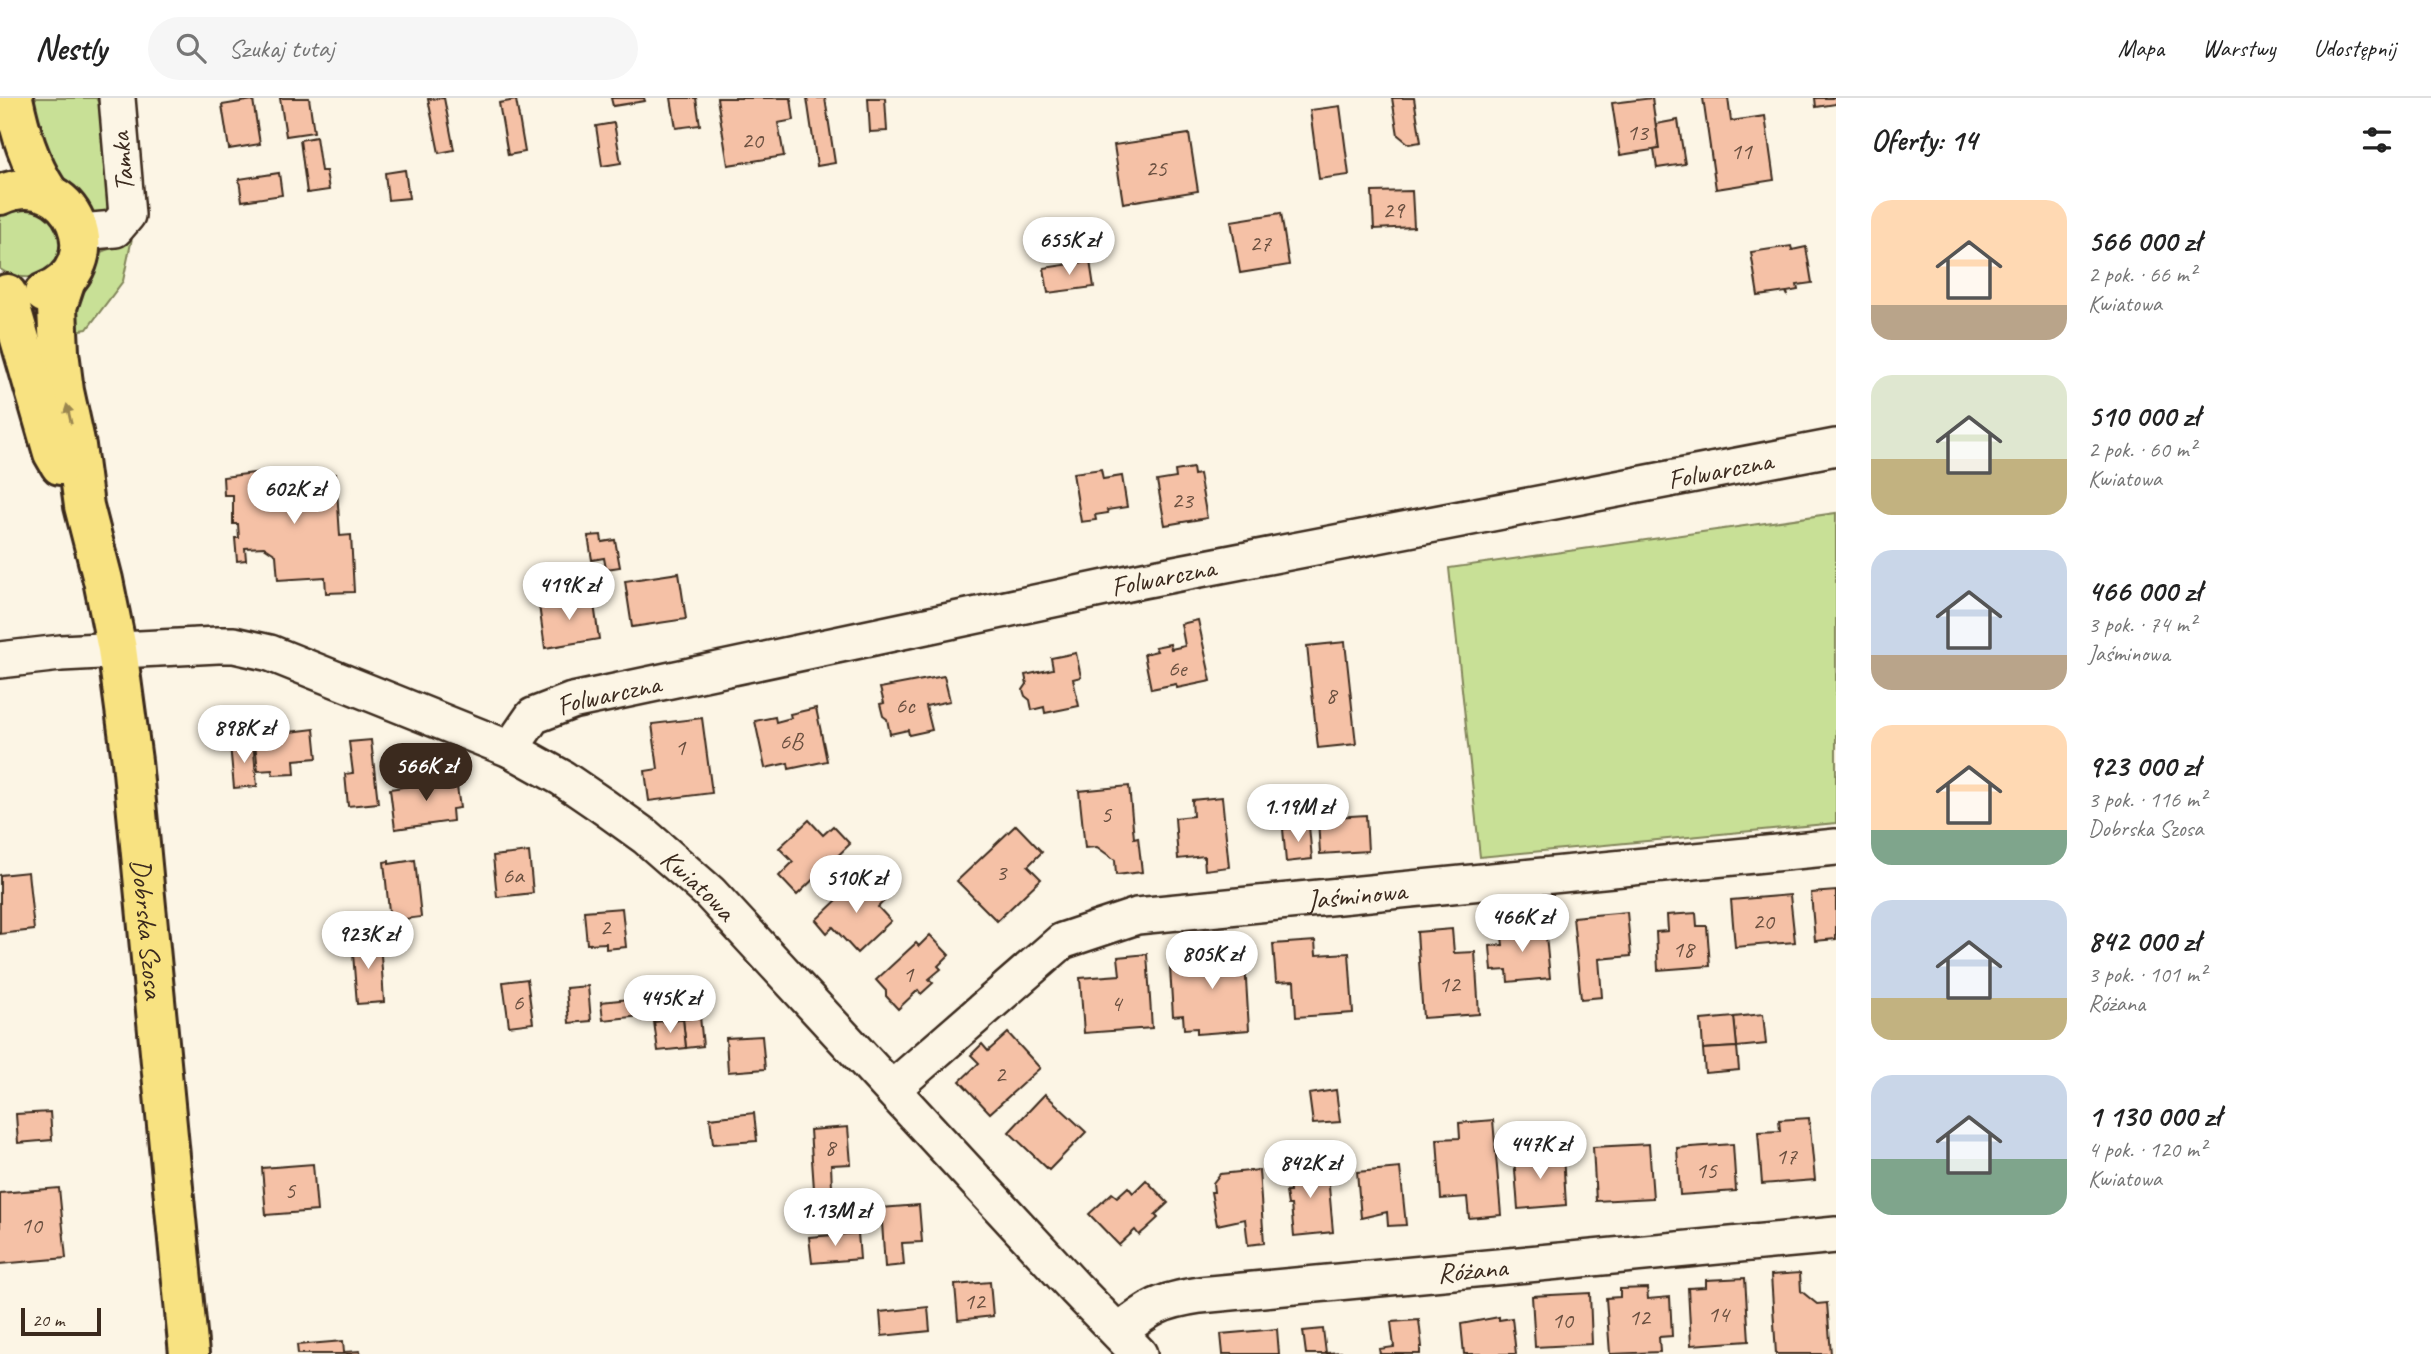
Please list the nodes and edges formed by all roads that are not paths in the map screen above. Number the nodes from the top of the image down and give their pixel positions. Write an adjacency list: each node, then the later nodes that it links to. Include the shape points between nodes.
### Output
1 (117, 98): 5 (street, Tamka, via 127,215 115,229)
2 (19, 105): 3 (main road, via 33,168)
3 (48, 192): 4 (main road, via 32,188); 5 (main road, via 63,202)
4 (0, 195)
5 (80, 232): 6 (main road, Dobrska Szosa, via 76,266)
6 (66, 280): 7 (main road, via 38,296); 9 (main road, Dobrska Szosa, one-way to 6, via 59,352 57,307)
7 (3, 292): 9 (main road, Dobrska Szosa, via 53,453)
8 (1836, 447): 12 (street, Folwarczna, via 1143,580 572,701 533,716)
9 (84, 506): 10 (main road, Dobrska Szosa)
10 (117, 649): 11 (street, Kwiatowa); 12 (street, Kwiatowa, via 234,645 270,653); 17 (main road, Dobrska Szosa)
11 (0, 660)
12 (510, 748): 14 (street, Kwiatowa, via 603,806 710,892)
13 (1836, 847): 14 (street, Jaśminowa, via 1137,916 1062,941)
14 (892, 1089): 16 (street, Kwiatowa)
15 (1836, 1234): 16 (street, Różana, via 1174,1299 1149,1308)
16 (1129, 1343)
17 (189, 1354)

